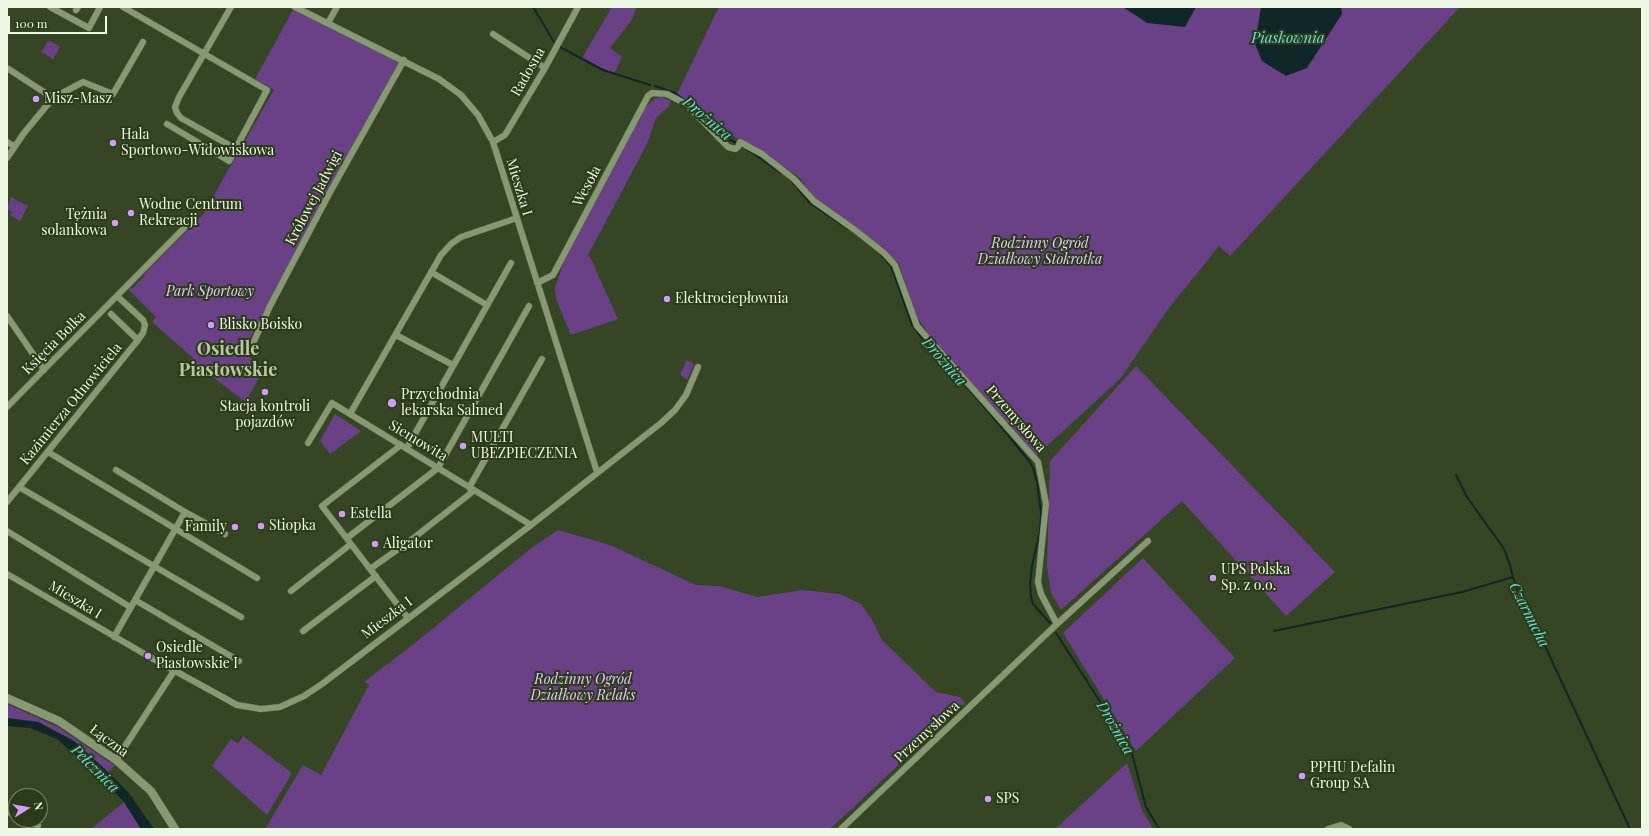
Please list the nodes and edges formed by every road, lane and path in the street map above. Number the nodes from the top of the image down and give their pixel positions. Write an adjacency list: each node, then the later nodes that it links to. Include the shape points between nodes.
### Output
1 (50, 7): 2 (street, via 88,28)
2 (100, 7)
3 (122, 7): 11 (street)
4 (231, 7): 11 (street)
5 (295, 7): 8 (street, Mieszka I)
6 (337, 7): 8 (street)
7 (578, 7): 14 (street, Radosna)
8 (328, 23): 12 (street, Mieszka I)
9 (493, 34): 14 (street)
10 (144, 42): 16 (street, via 113,94 83,82)
11 (204, 54): 21 (street, via 176,102 177,113); 21 (street, via 267,90)
12 (404, 60): 19 (street, Mieszka I, via 439,79 461,95 478,115); 35 (street, Królowej Jadwigi, via 326,200 270,306)
13 (7, 68): 16 (street)
14 (545, 68): 19 (street, Radosna, via 505,135)
15 (652, 93): 27 (street, Wesoła, via 648,96 553,276); 68 (street, Przemysłowa, via 667,94 686,104 728,148 735,149 740,142 762,154 794,179 814,201 855,230 895,265 917,326 1038,462 1046,504 1038,582 1041,594)
16 (53, 98): 20 (street)
17 (167, 124): 21 (street, via 229,161)
18 (7, 142): 20 (street)
19 (493, 142): 23 (street, Mieszka I)
20 (14, 146): 22 (street)
21 (236, 147)
22 (7, 158)
23 (517, 218): 26 (street, via 461,237 441,255); 27 (street, Mieszka I)
24 (190, 222): 28 (street, Księcia Bolka)
25 (511, 263): 29 (street)
26 (431, 272): 29 (street); 33 (street)
27 (537, 283): 47 (street, Mieszka I)
28 (117, 296): 34 (street, via 143,320 143,333); 39 (street, Księcia Bolka)
29 (487, 305): 37 (street)
30 (529, 306): 45 (street)
31 (111, 314): 34 (street)
32 (7, 316): 39 (street)
33 (396, 334): 37 (street); 41 (street)
34 (138, 340): 44 (street, Kazimierza Odnowiciela)
35 (250, 350)
36 (542, 359): 48 (street)
37 (453, 365): 43 (street)
38 (698, 367): 47 (street, Mieszka I, via 686,395 675,410)
39 (44, 370): 40 (street, Księcia Bolka)
40 (7, 407)
41 (350, 414): 42 (street, Siemowita, via 332,403); 43 (street, Siemowita)
42 (308, 443)
43 (404, 447): 45 (street, Siemowita); 56 (street, via 322,506)
44 (48, 452): 49 (street, Kazimierza Odnowiciela); 53 (street)
45 (438, 468): 48 (street, Siemowita); 56 (street)
46 (116, 470): 51 (street)
47 (597, 472): 52 (street, Mieszka I)
48 (470, 486): 52 (street, Siemowita); 59 (street, via 471,493 468,496)
49 (19, 487): 50 (street, Kazimierza Odnowiciela); 58 (street)
50 (7, 502)
51 (185, 512): 53 (street); 55 (street)
52 (531, 525): 67 (street, Mieszka I)
53 (175, 529): 58 (street); 62 (street)
54 (7, 531): 65 (street)
55 (225, 534)
56 (349, 541): 59 (street); 63 (street)
57 (1148, 541): 68 (street)
58 (154, 567): 64 (street); 66 (street)
59 (370, 569): 61 (street)
60 (7, 574): 70 (street, Mieszka I)
61 (376, 576): 67 (street); 69 (street)
62 (258, 578)
63 (291, 591)
64 (135, 600): 65 (street); 71 (street)
65 (130, 607): 70 (street)
66 (241, 617)
67 (408, 618): 72 (street, Mieszka I, via 322,684 280,707 261,709 237,705)
68 (1057, 624): 76 (street, Przemysłowa)
69 (303, 631)
70 (114, 637): 72 (street, Mieszka I)
71 (239, 661)
72 (174, 671): 74 (street)
73 (7, 698): 74 (street, Łączna, via 59,722)
74 (116, 760): 75 (street, Łączna, via 151,791)
75 (175, 829)
76 (841, 829)
77 (1328, 829): 78 (street, via 1340,825)
78 (1349, 829)

